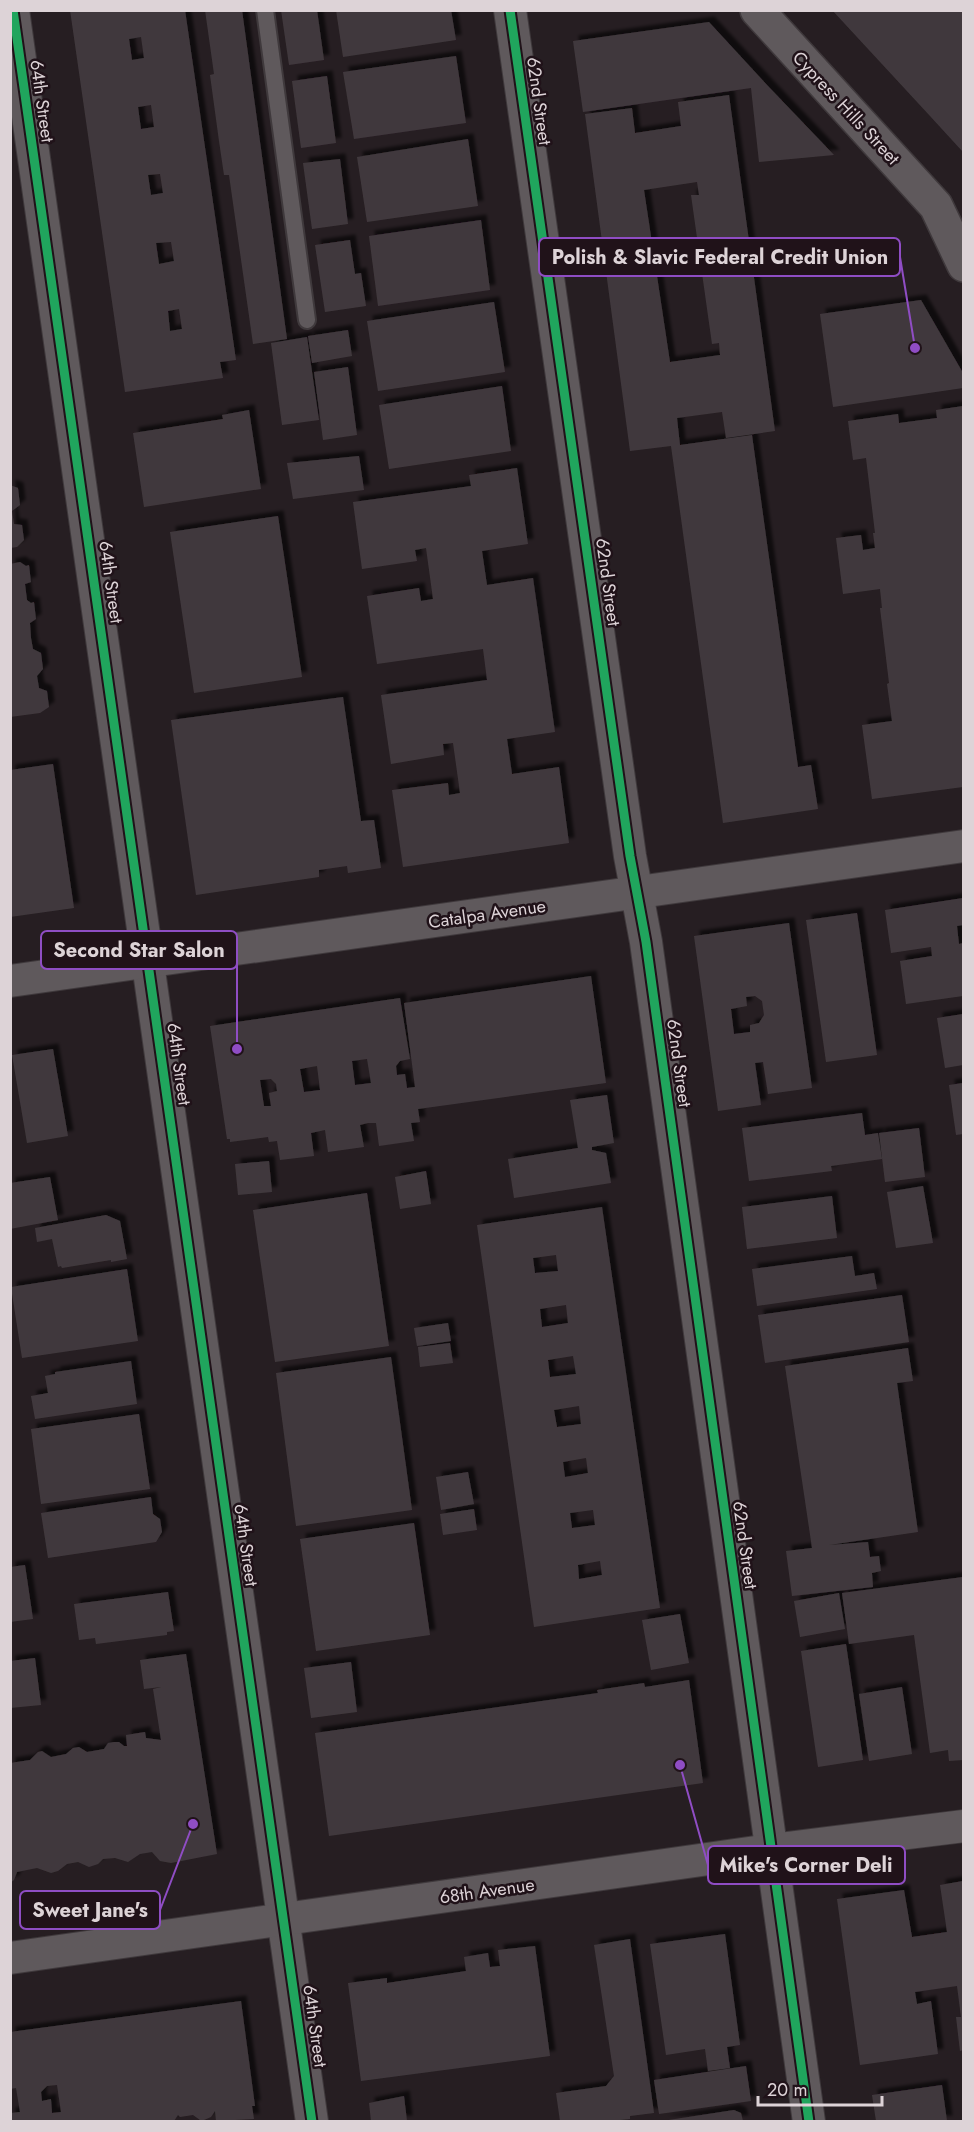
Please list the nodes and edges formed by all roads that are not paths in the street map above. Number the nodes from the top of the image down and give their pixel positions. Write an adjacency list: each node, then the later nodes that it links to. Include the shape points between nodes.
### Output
1 (13, 10): 10 (street, 64th Street)
2 (265, 10): 7 (lane)
3 (510, 10): 9 (street, 62nd Street)
4 (757, 10): 5 (street, Cypress Hills Street)
5 (950, 214): 6 (street, Cypress Hills Street)
6 (963, 265)
7 (307, 320)
8 (963, 846): 9 (street, Catalpa Avenue)
9 (637, 892): 10 (street, Catalpa Avenue); 13 (street, 62nd Street)
10 (148, 962): 11 (street, Catalpa Avenue); 14 (street, 64th Street)
11 (10, 981)
12 (963, 1826): 13 (street, 68th Avenue)
13 (771, 1850): 14 (street, 68th Avenue); 17 (street, 62nd Street)
14 (282, 1920): 15 (street, 68th Avenue); 16 (street, 64th Street)
15 (10, 1958)
16 (312, 2121)
17 (809, 2121)

